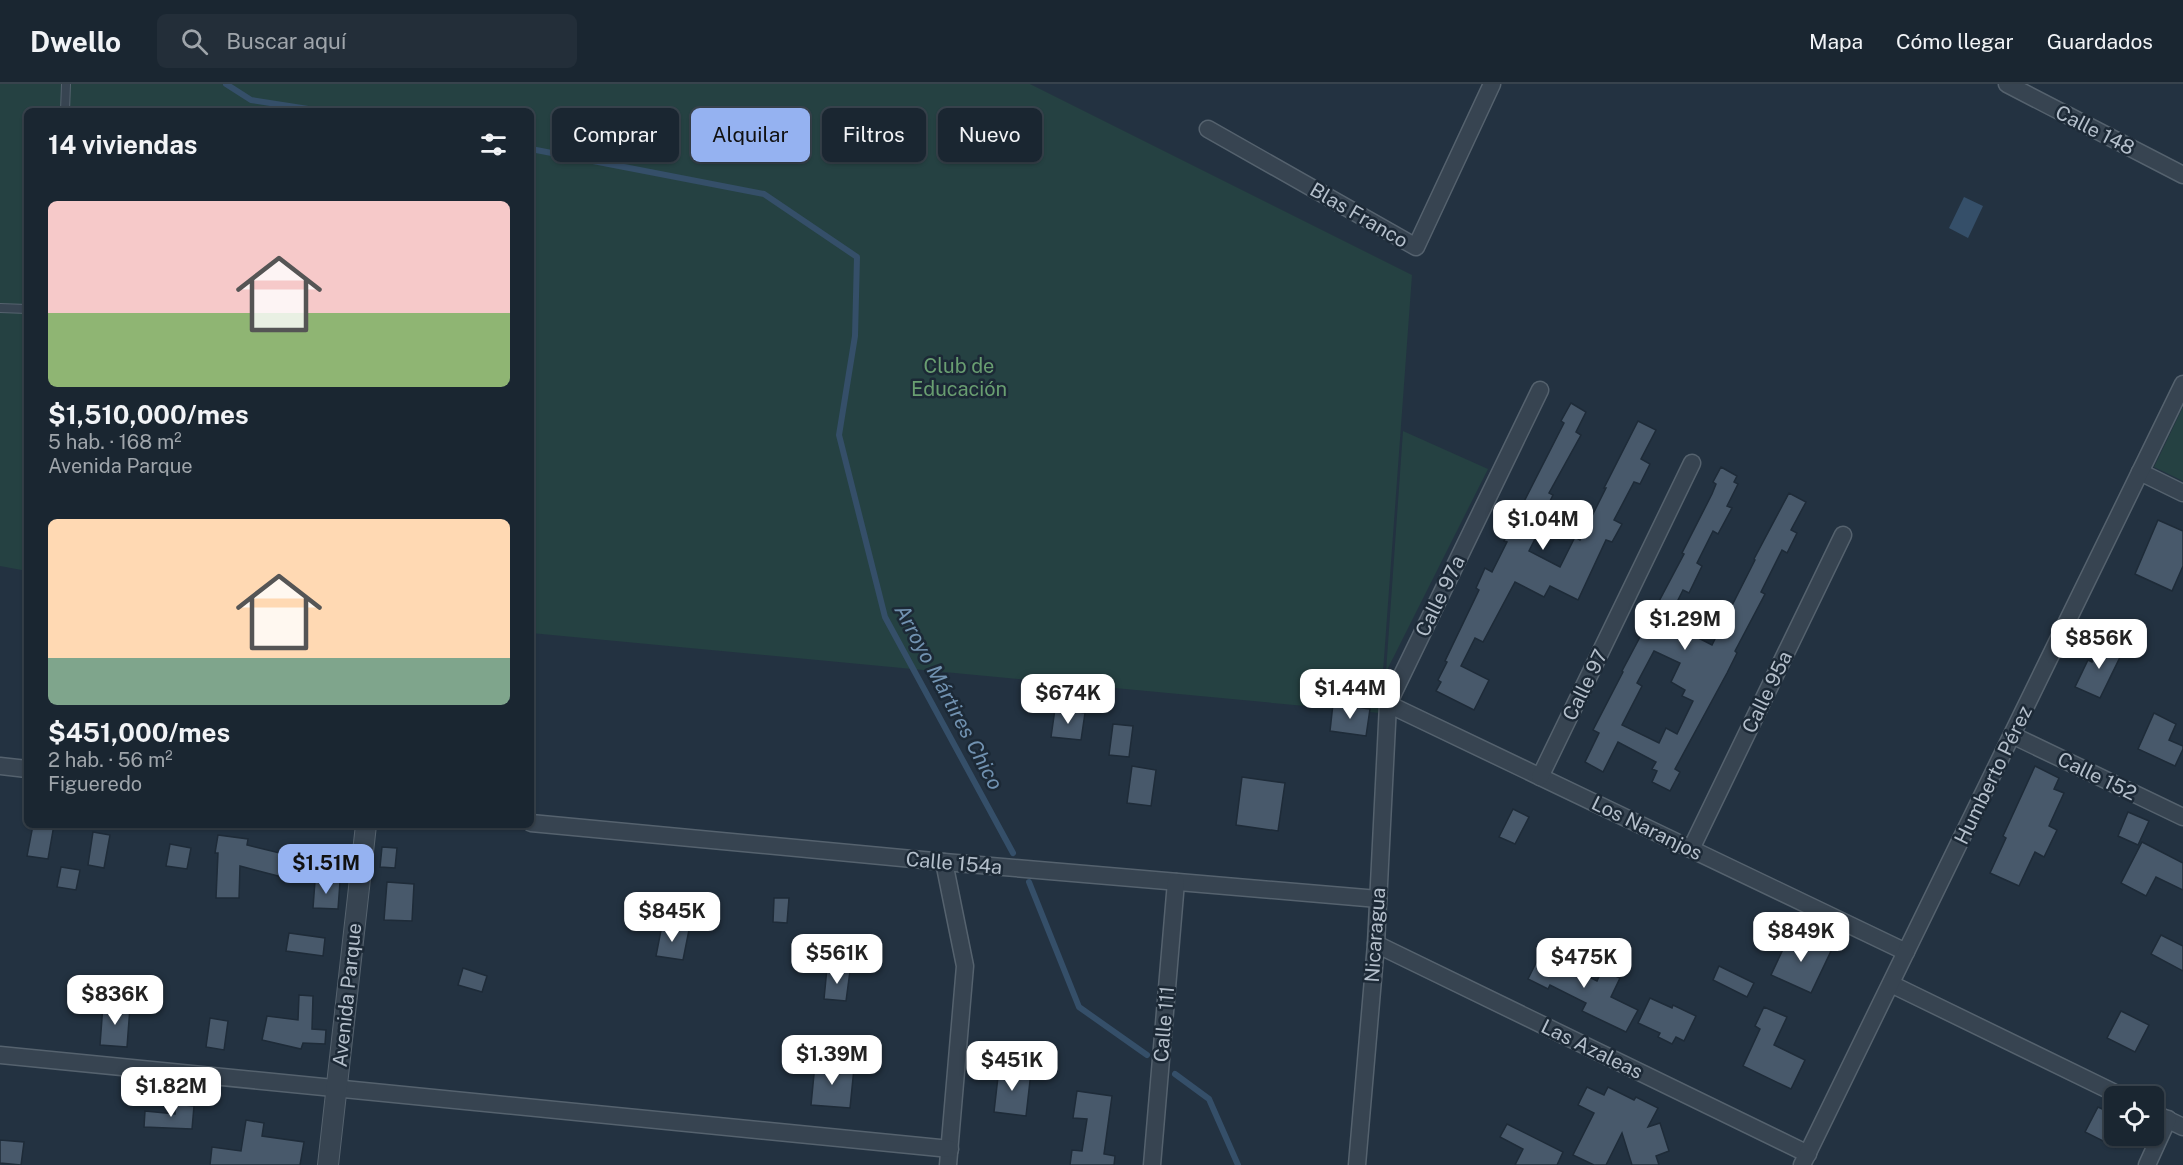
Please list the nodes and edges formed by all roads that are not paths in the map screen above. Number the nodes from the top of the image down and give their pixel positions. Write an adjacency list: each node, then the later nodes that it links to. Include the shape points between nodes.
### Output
1 (66, 84): 4 (lane)
2 (1492, 84): 5 (street, Blas Franco, via 1416,247)
3 (2007, 84): 6 (street, Calle 148)
4 (64, 108)
5 (1208, 129)
6 (2183, 176)
7 (0, 308): 8 (lane)
8 (24, 309)
9 (2183, 384): 12 (street, Humberto Pérez)
10 (1540, 390): 15 (street, Calle 97a)
11 (1692, 463): 19 (street, Calle 97)
12 (2140, 472): 13 (street); 16 (street, Humberto Pérez)
13 (2183, 493)
14 (1843, 535): 23 (street, Calle 95a)
15 (1388, 704): 19 (street, Los Naranjos); 26 (street, Nicaragua)
16 (2012, 735): 20 (street, Calle 152); 28 (street, Humberto Pérez)
17 (0, 766): 18 (street)
18 (24, 769)
19 (1540, 777): 23 (street, Los Naranjos)
20 (2183, 817)
21 (534, 823): 24 (street, Calle 154a)
22 (366, 828): 32 (street, Avenida Parque)
23 (1691, 849): 28 (street, Los Naranjos)
24 (944, 862): 25 (street, Calle 154a); 34 (street, via 965,966)
25 (1176, 882): 26 (street, Calle 154a); 38 (street, Calle 111)
26 (1378, 899): 27 (street, Nicaragua)
27 (1376, 944): 35 (street, Las Azaleas); 36 (street, Nicaragua)
28 (1906, 952): 29 (street, Humberto Pérez)
29 (1891, 984): 31 (street); 35 (street, Humberto Pérez)
30 (0, 1055): 32 (street)
31 (2104, 1088)
32 (337, 1090): 34 (street); 37 (street, Avenida Parque)
33 (2168, 1120): 39 (street)
34 (949, 1157)
35 (1805, 1160)
36 (1358, 1164)
37 (328, 1165)
38 (1152, 1165)
39 (2146, 1165)

